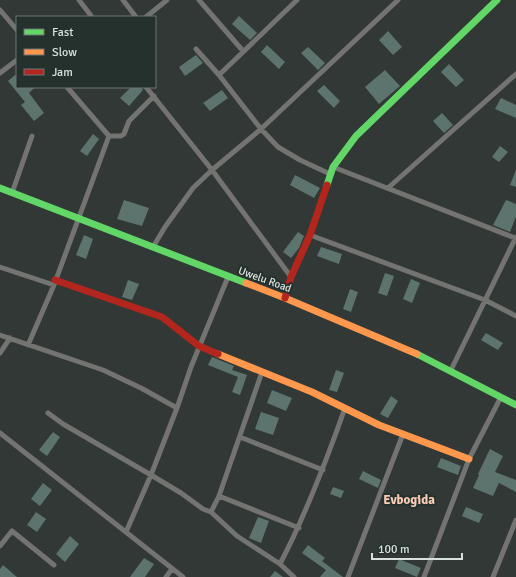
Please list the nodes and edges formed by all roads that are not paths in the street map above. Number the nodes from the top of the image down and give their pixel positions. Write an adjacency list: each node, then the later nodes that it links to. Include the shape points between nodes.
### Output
1 (79, 0): 9 (street)
2 (123, 0): 10 (street)
3 (167, 0): 11 (street)
4 (200, 0): 14 (street)
5 (297, 0): 14 (street)
6 (398, 0): 22 (street)
7 (497, 0): 25 (street, via 356,136)
8 (0, 10): 12 (street)
9 (91, 16)
10 (135, 16)
11 (147, 16)
12 (16, 29)
13 (196, 50): 18 (street)
14 (243, 51): 18 (street)
15 (16, 61): 16 (street)
16 (0, 73)
17 (516, 74): 29 (street)
18 (219, 75): 22 (street)
19 (68, 88): 24 (street)
20 (147, 88): 21 (street)
21 (154, 96): 24 (street, via 129,121 124,134); 26 (street)
22 (261, 129): 26 (street); 27 (street, via 278,147)
23 (32, 136): 30 (street)
24 (109, 136): 31 (street)
25 (333, 167): 27 (street); 29 (street)
26 (212, 170): 34 (street, via 193,188); 36 (street)
27 (330, 174): 32 (street)
28 (0, 188): 30 (street, Uwelu Road)
29 (388, 188): 33 (street)
30 (12, 193): 31 (street, Uwelu Road)
31 (79, 218): 34 (street, Uwelu Road); 38 (street)
32 (310, 235): 36 (street); 40 (street)
33 (516, 237): 40 (street)
34 (153, 247): 37 (street, Uwelu Road)
35 (0, 267): 38 (street)
36 (291, 277): 39 (street)
37 (228, 278): 39 (street, Uwelu Road); 45 (street)
38 (54, 283): 44 (street); 45 (street, via 162,317)
39 (285, 298): 47 (street, Uwelu Road)
40 (485, 300): 41 (street); 47 (street)
41 (516, 316)
42 (0, 335): 43 (street)
43 (10, 338): 44 (street); 46 (street)
44 (28, 345): 51 (street, via 103,370)
45 (199, 346): 48 (street); 51 (street)
46 (0, 353)
47 (451, 370): 49 (street, Uwelu Road)
48 (262, 372): 52 (street); 56 (street)
49 (501, 397): 50 (street, Uwelu Road); 57 (street)
50 (516, 405)
51 (177, 408): 59 (street)
52 (345, 408): 54 (street); 58 (street)
53 (48, 413): 59 (street, via 62,424)
54 (403, 434): 57 (street); 72 (street)
55 (1, 436): 64 (street)
56 (240, 437): 58 (street); 60 (street)
57 (469, 459): 73 (street)
58 (323, 470): 63 (street)
59 (151, 475): 61 (street); 64 (street)
60 (219, 496): 61 (street); 63 (street)
61 (211, 512): 66 (street, via 237,536)
62 (516, 520): 74 (street)
63 (299, 528): 66 (street)
64 (126, 532): 68 (street)
65 (0, 546): 67 (street, via 12,531)
66 (280, 564): 71 (street)
67 (54, 565)
68 (172, 569): 69 (street); 70 (street)
69 (166, 577)
70 (183, 577)
71 (294, 577)
72 (348, 577)
73 (424, 577)
74 (493, 577)

